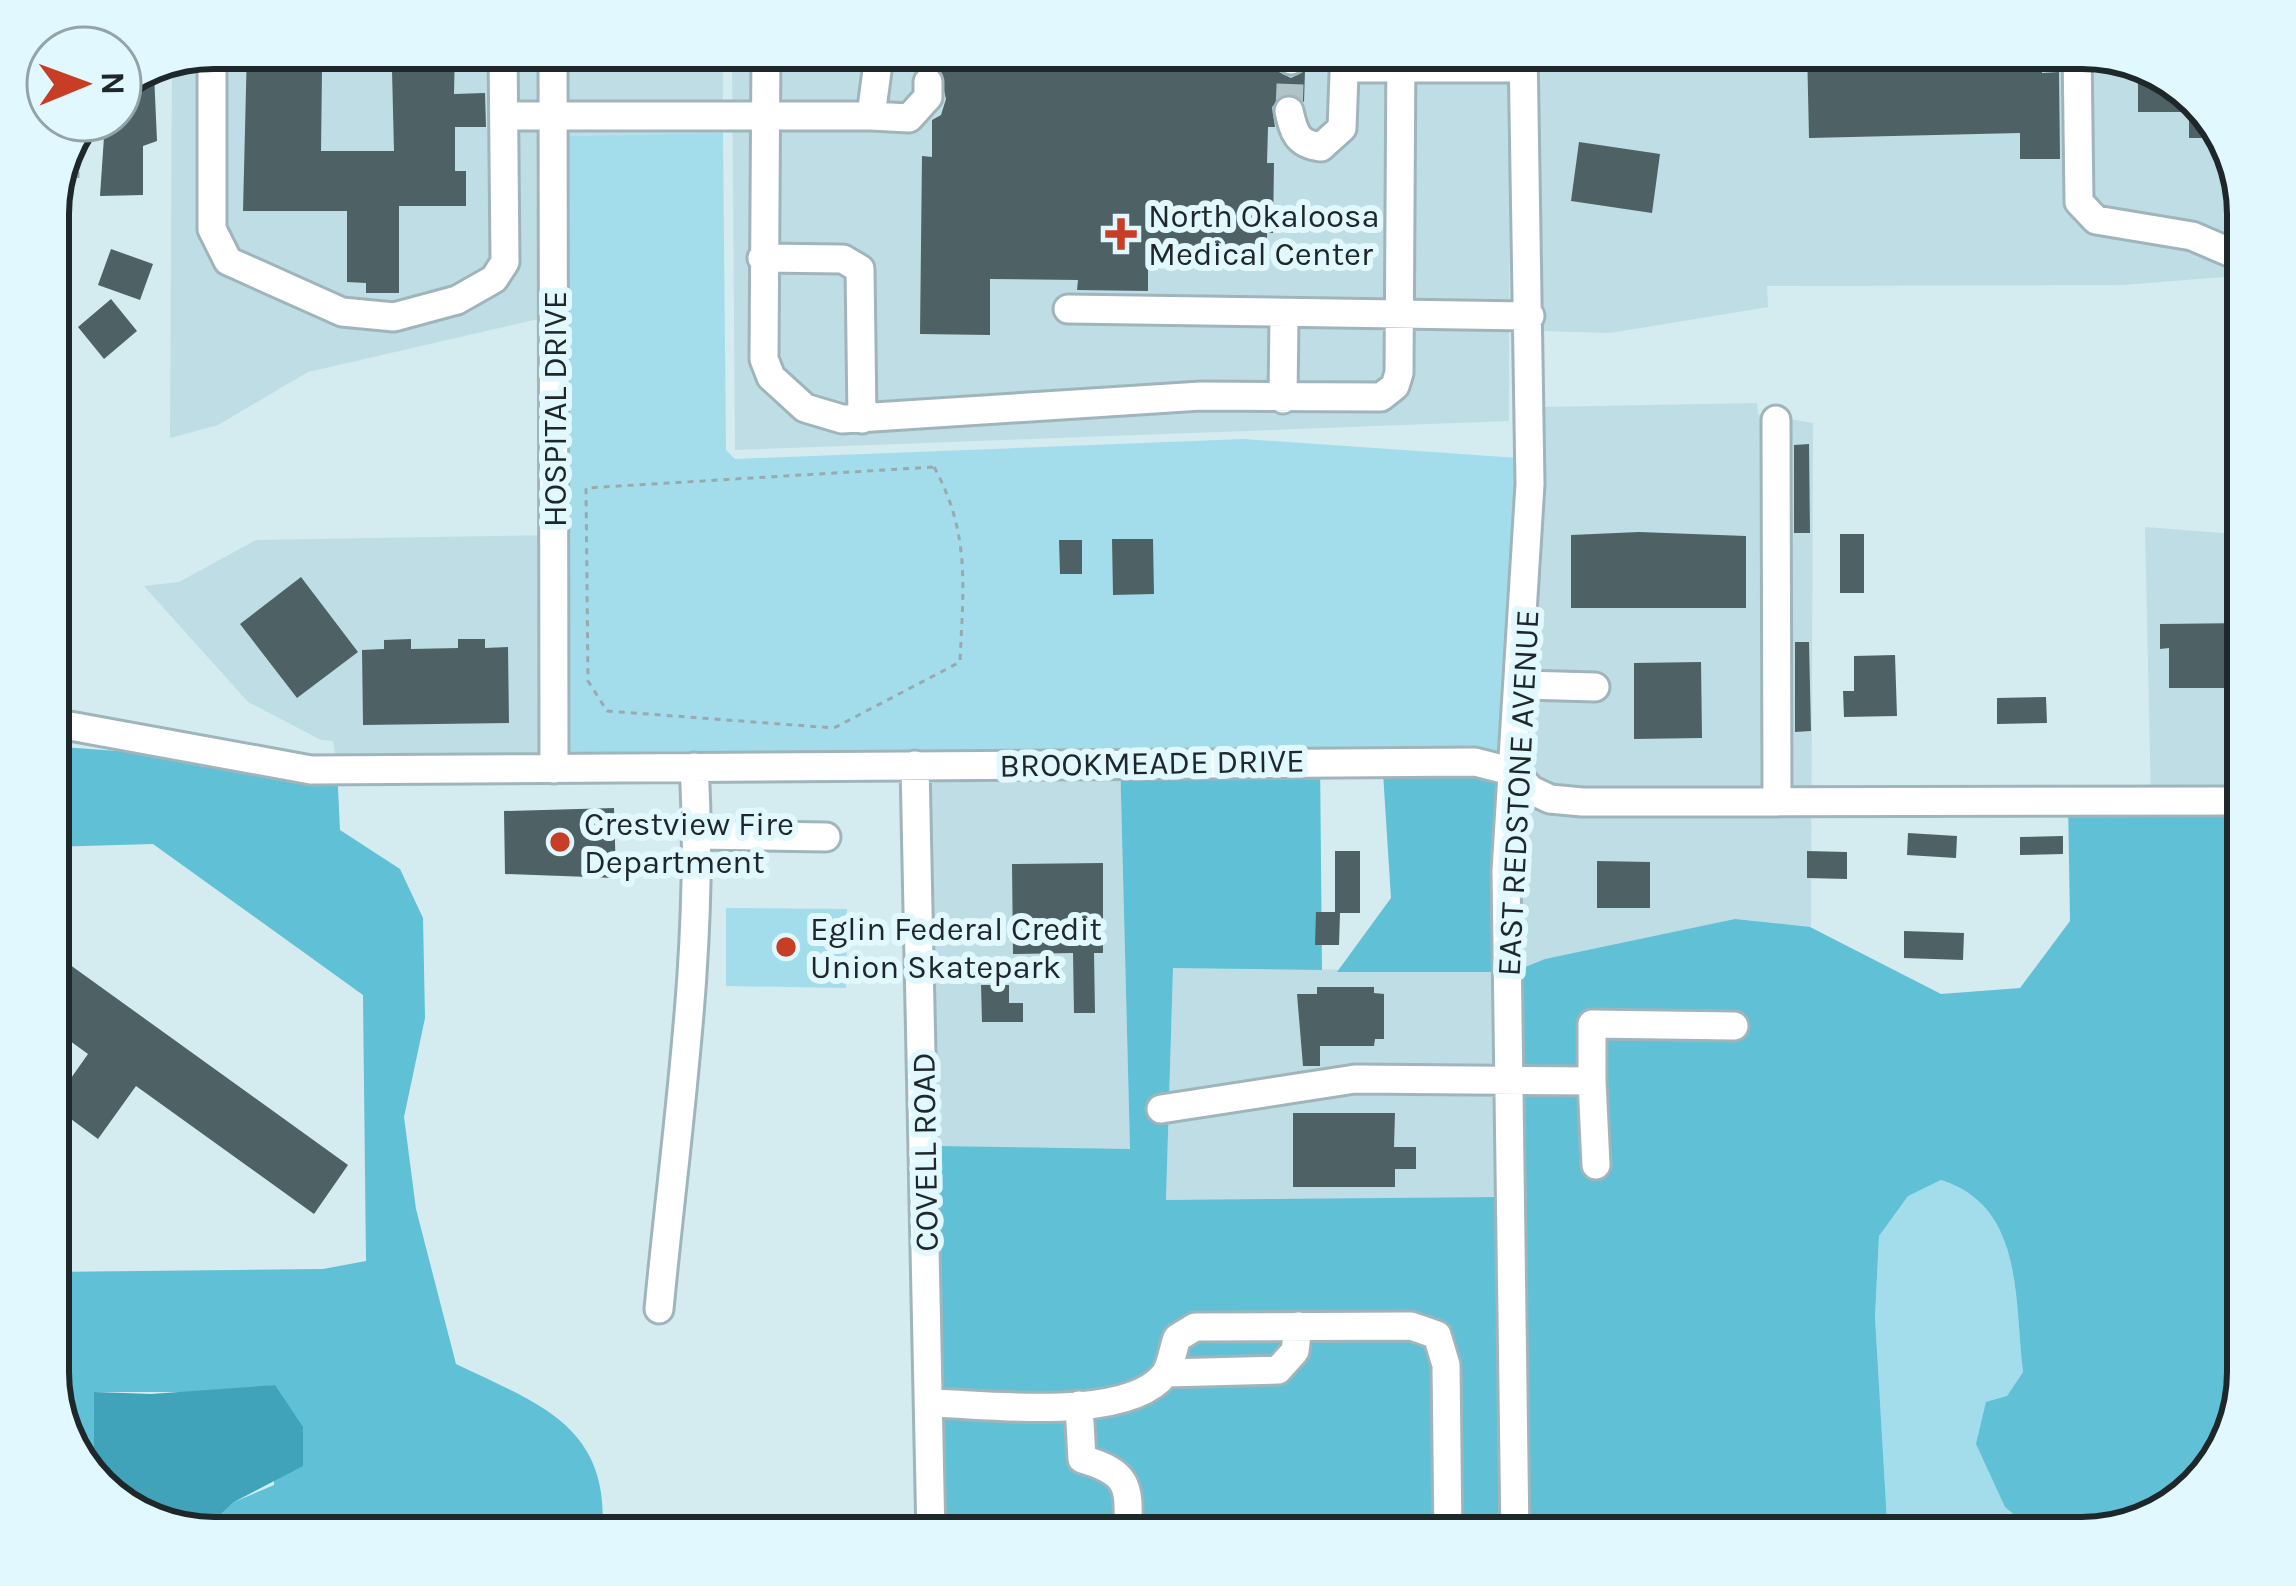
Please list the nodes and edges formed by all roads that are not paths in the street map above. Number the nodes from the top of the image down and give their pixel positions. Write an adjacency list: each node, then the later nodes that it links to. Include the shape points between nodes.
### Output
1 (212, 69): 12 (street, via 212,229 229,261 342,312 394,317 457,300 494,279 505,262)
2 (503, 69): 12 (street)
3 (553, 69): 13 (street, HOSPITAL DRIVE)
4 (766, 69): 14 (street)
5 (877, 69): 15 (street)
6 (926, 69): 15 (street, via 928,97 909,118)
7 (1345, 69): 11 (street, via 1342,128 1321,147 1294,134)
8 (1401, 69): 20 (street)
9 (1523, 69): 21 (street, EAST REDSTONE AVENUE)
10 (2077, 69): 16 (street, via 2079,202 2096,220 2192,236)
11 (1289, 111)
12 (505, 116): 13 (street)
13 (554, 116): 14 (street); 30 (street, HOSPITAL DRIVE)
14 (766, 116): 15 (street); 17 (street)
15 (871, 116)
16 (2227, 251)
17 (762, 258): 23 (street, via 761,340 771,377 805,408); 23 (street, via 843,259 860,269)
18 (1068, 309): 19 (street)
19 (1284, 316): 20 (street); 22 (street)
20 (1400, 316): 21 (street); 22 (street, via 1399,373 1382,398)
21 (1530, 316): 25 (street, EAST REDSTONE AVENUE)
22 (1283, 398): 23 (street, via 1180,397)
23 (862, 419)
24 (1777, 420): 33 (street)
25 (1522, 686): 26 (street); 31 (street, EAST REDSTONE AVENUE)
26 (1595, 687)
27 (69, 726): 30 (street, BROOKMEADE DRIVE, via 311,770)
28 (916, 765): 29 (street, BROOKMEADE DRIVE); 31 (street, BROOKMEADE DRIVE, via 1474,762); 44 (street, COVELL ROAD)
29 (694, 767): 30 (street, BROOKMEADE DRIVE); 34 (street)
30 (554, 769)
31 (1514, 772): 33 (street, BROOKMEADE DRIVE, via 1550,799); 37 (street, EAST REDSTONE AVENUE, via 1506,871)
32 (2227, 801): 33 (street, BROOKMEADE DRIVE)
33 (1777, 802)
34 (698, 835): 35 (street); 41 (street)
35 (826, 837)
36 (1734, 1026): 38 (street, via 1592,1024)
37 (1508, 1081): 38 (street); 39 (street, via 1355,1079); 49 (street, EAST REDSTONE AVENUE)
38 (1592, 1081): 40 (street)
39 (1161, 1109)
40 (1596, 1165)
41 (659, 1309)
42 (1298, 1326): 43 (street, via 1195,1327 1177,1338); 43 (street, via 1295,1351 1278,1370); 48 (street, via 1411,1325 1437,1335 1446,1365)
43 (1166, 1372): 45 (street, via 1139,1394)
44 (929, 1403): 45 (street); 46 (street, COVELL ROAD)
45 (1078, 1405): 47 (street, via 1082,1459 1112,1468 1128,1487)
46 (931, 1517)
47 (1128, 1517)
48 (1448, 1517)
49 (1515, 1517)

